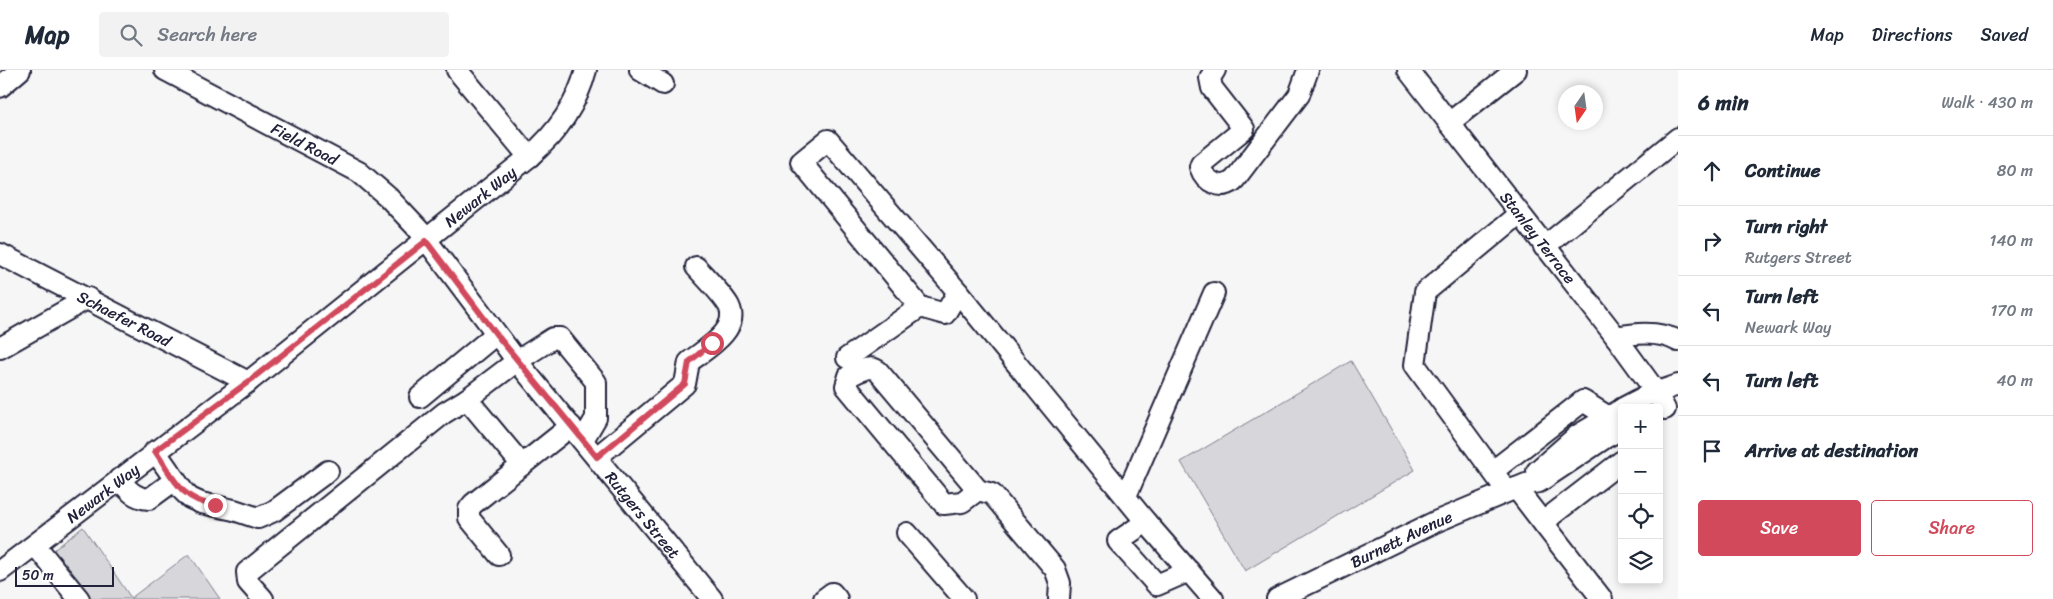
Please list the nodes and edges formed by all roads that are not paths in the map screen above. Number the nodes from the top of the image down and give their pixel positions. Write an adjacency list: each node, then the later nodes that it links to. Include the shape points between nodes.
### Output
1 (20, 70): 11 (street)
2 (165, 70): 18 (street, Field Road, via 359,172 388,197)
3 (457, 70): 16 (street)
4 (586, 70): 16 (street, Newark Way, via 576,97 556,132)
5 (640, 70): 10 (street)
6 (1215, 70): 13 (street, via 1210,78 1212,88)
7 (1308, 70): 15 (street, via 1299,94)
8 (1408, 70): 12 (street, Stanley Terrace)
9 (1516, 70): 12 (street)
10 (663, 84)
11 (0, 87)
12 (1449, 123): 17 (street, Stanley Terrace)
13 (1244, 129): 15 (street); 15 (street, via 1201,164 1202,173 1216,185 1230,184)
14 (1678, 138): 19 (street)
15 (1259, 147)
16 (530, 157): 18 (street, Newark Way)
17 (1519, 214): 19 (street, Stanley Terrace); 47 (street, via 1425,292 1415,364)
18 (426, 241): 26 (street, Rutgers Street); 32 (street, Newark Way)
19 (1544, 247): 27 (street, Stanley Terrace)
20 (0, 254): 24 (street, Schaefer Road)
21 (696, 267): 43 (street, via 729,307 731,320 724,334 689,362 685,384)
22 (958, 292): 25 (street, via 945,314); 25 (street, via 828,140 801,162); 53 (street)
23 (1214, 293): 53 (street)
24 (88, 298): 29 (street); 32 (street, Schaefer Road)
25 (920, 307): 30 (street)
26 (496, 334): 31 (street, Rutgers Street); 34 (street)
27 (1616, 337): 28 (street, via 1632,334 1669,336); 36 (street, Stanley Terrace)
28 (1678, 341)
29 (0, 348)
30 (847, 358)
31 (517, 361): 35 (street); 40 (street, Rutgers Street); 40 (street, via 553,338 560,338 596,382 596,418)
32 (248, 382): 41 (street, Newark Way)
33 (1678, 385): 36 (street, Burnett Avenue)
34 (420, 397)
35 (467, 399): 44 (street); 62 (street, via 444,413 247,572 248,582)
36 (1665, 405)
37 (1618, 415): 47 (street, via 1583,401)
38 (1618, 415): 51 (street, Burnett Avenue, via 1578,435)
39 (1618, 416): 42 (street, Burnett Avenue)
40 (577, 433): 43 (street, Rutgers Street); 44 (street)
41 (155, 451): 48 (street, Newark Way); 49 (street)
42 (1578, 456): 50 (street); 51 (street, Burnett Avenue, via 1539,482)
43 (597, 457): 63 (street, Rutgers Street)
44 (522, 464): 58 (street, via 473,504 468,514)
45 (1618, 464): 50 (street)
46 (328, 471): 49 (street, via 274,511 258,518 190,498)
47 (1493, 471): 51 (street)
48 (119, 479): 49 (street, via 140,499 149,500); 57 (street, Newark Way)
49 (175, 480)
50 (1593, 483): 55 (street)
51 (1516, 488): 55 (street); 69 (street, Burnett Avenue, via 1435,522)
52 (978, 490): 52 (street, via 878,371 868,368 849,376 846,386 944,504 962,502); 67 (street, via 992,494 1055,569 1060,583)
53 (1126, 496): 54 (street)
54 (1146, 522): 60 (street); 60 (street, via 1118,541 1157,585)
55 (1544, 524): 70 (street)
56 (907, 533): 66 (street)
57 (35, 545): 59 (street, Newark Way); 61 (street)
58 (499, 555)
59 (0, 571)
60 (1188, 571): 68 (street)
61 (79, 599)
62 (263, 599)
63 (712, 599)
64 (824, 599): 65 (street, via 832,593)
65 (837, 599)
66 (964, 599)
67 (1058, 599)
68 (1213, 599)
69 (1276, 599)
70 (1602, 599)

